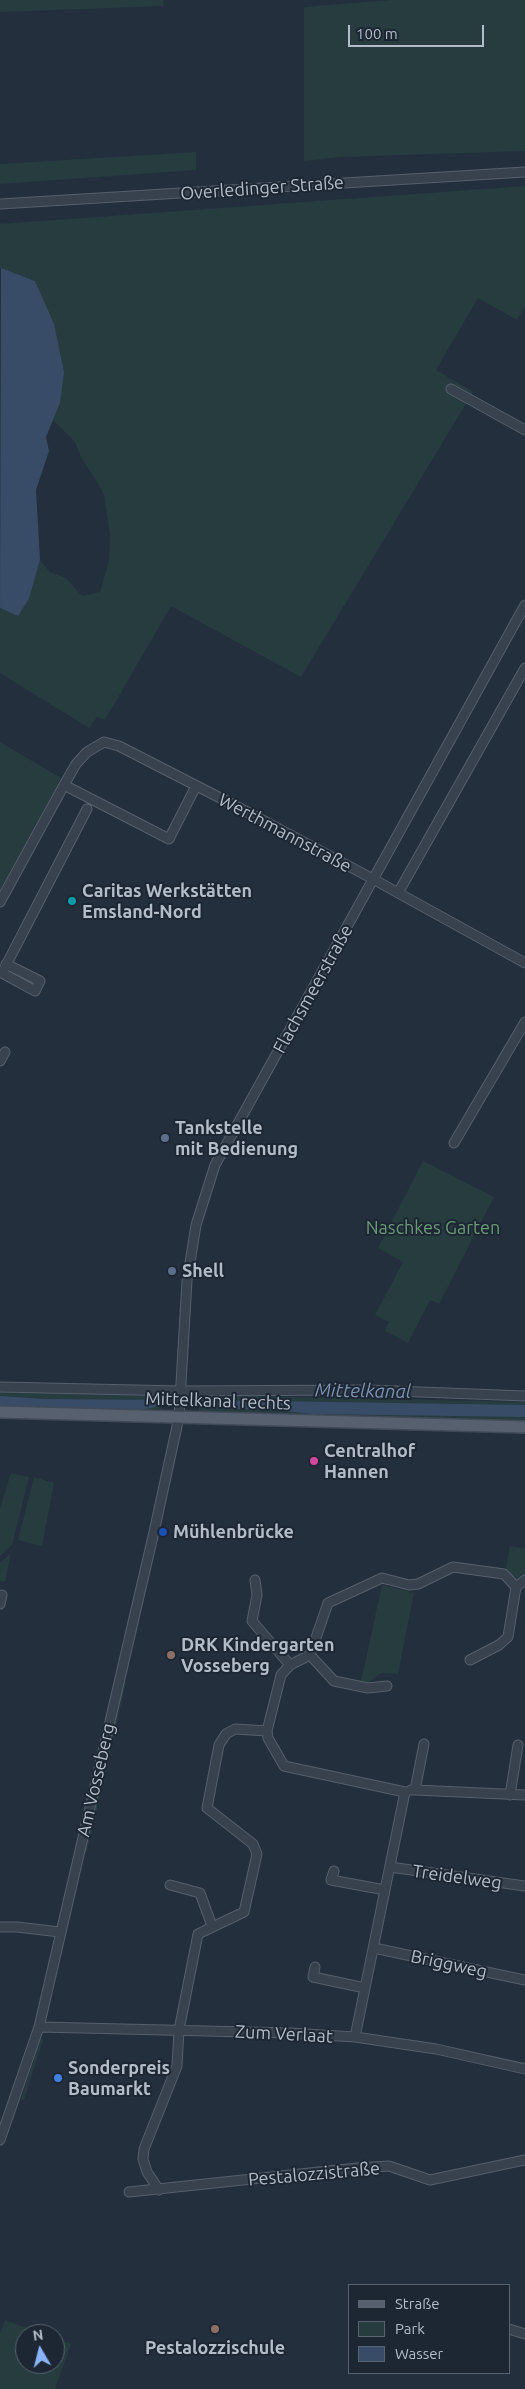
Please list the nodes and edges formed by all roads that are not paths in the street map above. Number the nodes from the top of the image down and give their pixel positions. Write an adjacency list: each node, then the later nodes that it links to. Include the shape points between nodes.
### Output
1 (525, 172): 2 (street, Overledinger Straße)
2 (0, 204)
3 (451, 389): 4 (street)
4 (525, 430)
5 (525, 605): 10 (street, Flachsmeerstraße)
6 (525, 668): 11 (street)
7 (64, 785): 8 (street, Werthmannstraße, via 87,752 104,742 119,746); 8 (street, via 169,839); 12 (street)
8 (196, 786): 10 (street, Werthmannstraße)
9 (87, 809): 14 (street)
10 (373, 879): 11 (street, Werthmannstraße); 21 (street, Flachsmeerstraße, via 214,1165 196,1225 187,1281)
11 (398, 893): 13 (street, Werthmannstraße)
12 (0, 902)
13 (525, 963)
14 (2, 970)
15 (525, 1022): 18 (street)
16 (5, 1052): 17 (street)
17 (0, 1061)
18 (454, 1144)
19 (0, 1387): 21 (street)
20 (525, 1396): 21 (street, via 369,1390)
21 (180, 1403): 22 (main road, Mittelkanal rechts); 23 (main road, Mittelkanal rechts); 45 (street, Am Vosseberg, via 154,1532)
22 (0, 1412)
23 (525, 1427)
24 (255, 1580): 29 (street, via 257,1595 252,1620)
25 (525, 1580): 26 (street)
26 (516, 1587): 27 (street, via 504,1574 453,1567 408,1586 382,1578 328,1602); 28 (street, via 508,1637)
27 (310, 1655): 29 (street); 30 (street, via 334,1681 368,1688)
28 (470, 1660)
29 (290, 1665): 31 (street, via 281,1675)
30 (387, 1686)
31 (267, 1731): 35 (street, via 284,1766); 43 (street, via 235,1729 226,1734 218,1745 207,1808 253,1844 257,1854 244,1912)
32 (424, 1744): 34 (street)
33 (518, 1745): 36 (street)
34 (415, 1790): 35 (street); 36 (street)
35 (404, 1792): 38 (street)
36 (510, 1795): 37 (street)
37 (525, 1795)
38 (390, 1868): 41 (street, Treidelweg); 42 (street)
39 (334, 1871): 42 (street, via 331,1880)
40 (170, 1885): 43 (street, via 200,1893)
41 (525, 1886)
42 (385, 1890): 46 (street)
43 (212, 1926): 51 (street, via 198,1934)
44 (0, 1927): 45 (street)
45 (60, 1932): 50 (street, Am Vosseberg)
46 (374, 1948): 48 (street, Briggweg); 49 (street)
47 (315, 1967): 49 (street, via 313,1977)
48 (525, 1980)
49 (365, 1988): 52 (street)
50 (39, 2028): 51 (street, Zum Verlaat); 54 (street, Am Vosseberg)
51 (179, 2030): 52 (street, Zum Verlaat, via 290,2032); 56 (street, via 177,2066 144,2150 147,2172)
52 (355, 2038): 53 (street, Zum Verlaat, via 436,2049)
53 (525, 2069)
54 (0, 2140)
55 (525, 2160): 56 (street, Pestalozzistraße, via 430,2180 389,2166)
56 (159, 2190): 57 (street, Pestalozzistraße)
57 (129, 2192)
58 (510, 2329): 59 (street)
59 (525, 2334)

